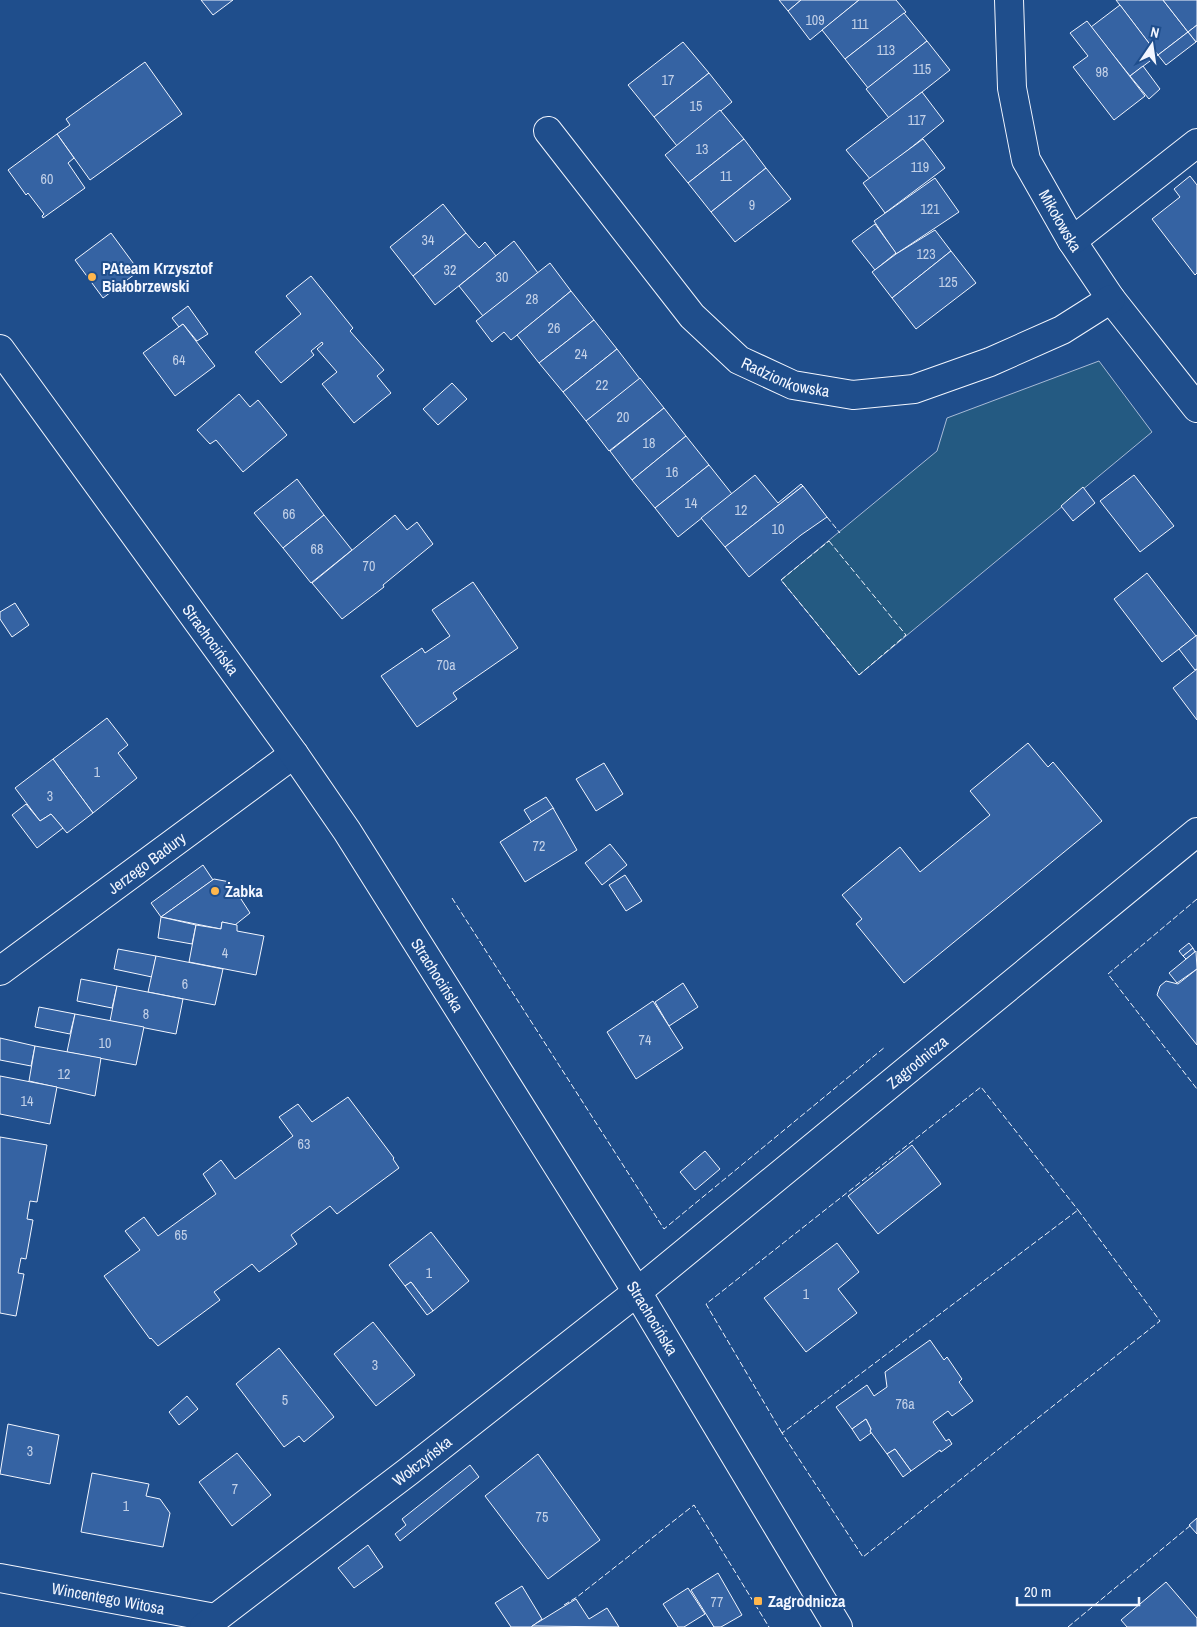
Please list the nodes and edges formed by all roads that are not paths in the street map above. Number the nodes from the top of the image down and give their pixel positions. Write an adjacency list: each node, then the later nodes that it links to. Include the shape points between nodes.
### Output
1 (1009, 0): 4 (street, Mikołowska, via 1012,88 1026,160)
2 (548, 131): 5 (street, Radzionkowska, via 692,316 739,360 792,385 853,395 914,389 990,362 1062,330)
3 (1197, 143): 4 (street)
4 (1072, 241): 5 (street, Mikołowska)
5 (1111, 299): 7 (street, Mikołowska)
6 (0, 348): 8 (street, Strachocińska)
7 (1197, 408)
8 (294, 754): 10 (street, Jerzego Badury); 11 (street, Strachocińska, via 347,831)
9 (1197, 832): 11 (street, Zagrodnicza)
10 (2, 966)
11 (637, 1292): 13 (street, Wołczyńska); 14 (street, Strachocińska)
12 (0, 1578): 13 (street, Wincentego Witosa)
13 (210, 1623)
14 (838, 1627)

